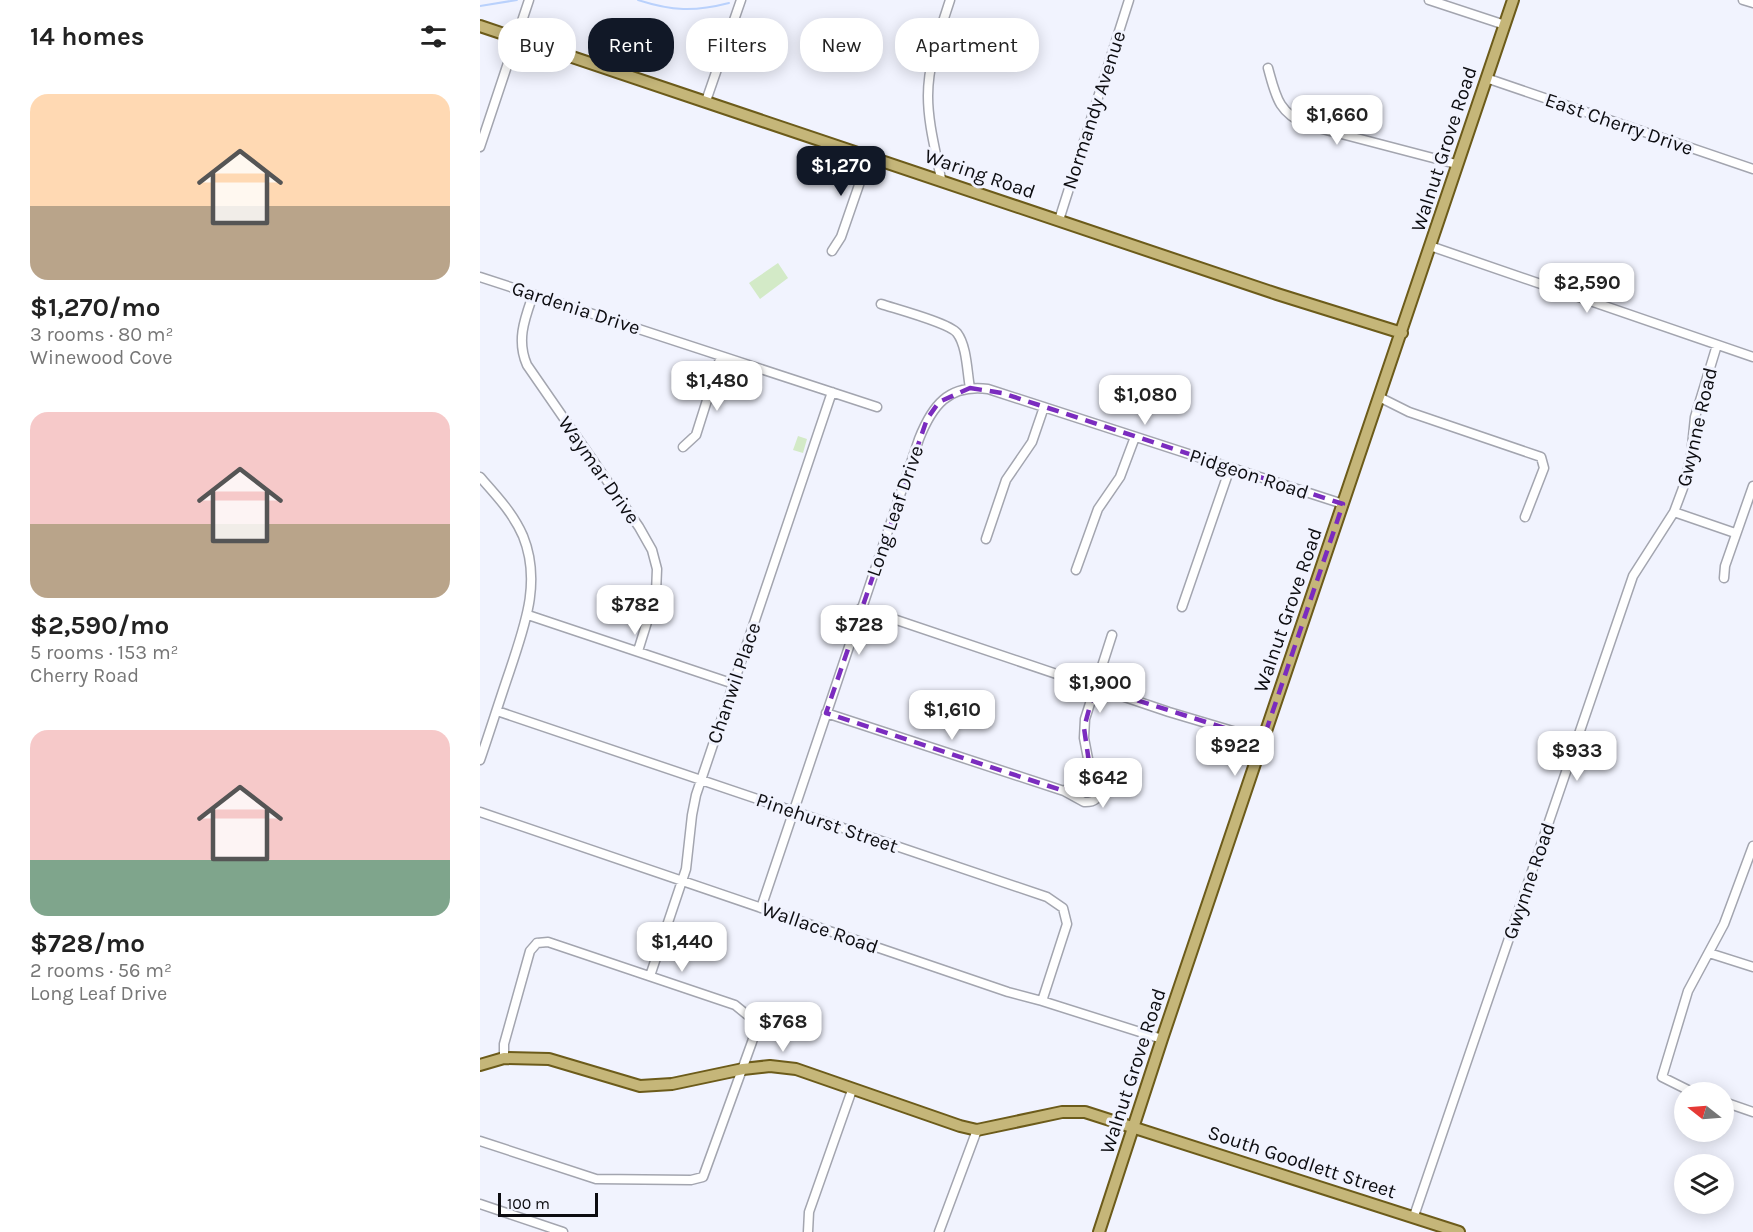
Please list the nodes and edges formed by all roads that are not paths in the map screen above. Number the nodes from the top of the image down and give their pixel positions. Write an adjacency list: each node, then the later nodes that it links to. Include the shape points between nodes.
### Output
1 (529, 0): 9 (street)
2 (741, 0): 17 (street)
3 (950, 0): 22 (street, via 928,89 928,114)
4 (1129, 0): 23 (street, Normandy Avenue)
5 (1429, 0): 10 (street)
6 (1513, 0): 10 (main road, Walnut Grove Road)
7 (1743, 0): 8 (street)
8 (1753, 3)
9 (523, 18)
10 (1505, 25): 16 (main road, Walnut Grove Road)
11 (480, 26): 12 (main road, Waring Road)
12 (498, 32)
13 (576, 58): 17 (main road, Waring Road)
14 (1268, 69): 20 (street, via 1277,99 1291,117 1307,125)
15 (505, 72): 18 (street)
16 (1486, 78): 20 (main road, Walnut Grove Road); 21 (street, East Cherry Drive)
17 (706, 102): 19 (main road, Waring Road)
18 (480, 147)
19 (869, 156): 22 (main road, Waring Road); 25 (street, via 841,237)
20 (1456, 164): 24 (main road, Walnut Grove Road)
21 (1753, 169)
22 (941, 179): 23 (main road, Waring Road)
23 (1059, 220): 29 (main road, Waring Road)
24 (1430, 246): 29 (main road, Walnut Grove Road); 30 (street)
25 (832, 251)
26 (480, 277): 27 (street, Gardenia Drive)
27 (533, 295): 31 (street, Gardenia Drive); 54 (street, Waymar Drive, via 522,335 527,365 639,527 654,557 656,593)
28 (881, 304): 33 (street, via 953,329 962,344)
29 (1402, 333): 35 (main road, Walnut Grove Road)
30 (1717, 345): 32 (street); 44 (street, Gwynne Road, via 1695,417 1691,456)
31 (722, 356): 34 (street, Gardenia Drive); 39 (street, via 696,435)
32 (1753, 357)
33 (970, 388): 37 (street, Pidgeon Road, via 987,389); 51 (street, Long Leaf Drive, via 949,396 934,408 924,427)
34 (832, 392): 36 (street, Gardenia Drive); 55 (street, Chanwil Place)
35 (1379, 396): 43 (main road, Walnut Grove Road); 45 (street, via 1409,412 1541,457 1544,468)
36 (877, 407)
37 (1044, 407): 38 (street, Pidgeon Road); 47 (street, via 1032,442 1006,480)
38 (1135, 437): 40 (street, Pidgeon Road); 48 (street, via 1120,477 1098,509)
39 (683, 447)
40 (1230, 468): 43 (street, Pidgeon Road); 50 (street)
41 (480, 477): 52 (street, via 508,509 526,546 532,574)
42 (1753, 486): 46 (street)
43 (1343, 504): 59 (main road, Walnut Grove Road)
44 (1674, 512): 46 (street); 85 (street, Gwynne Road, via 1634,576)
45 (1525, 517)
46 (1735, 533): 49 (street)
47 (986, 539)
48 (1076, 570)
49 (1724, 578)
50 (1182, 607)
51 (861, 608): 56 (street); 58 (street, Long Leaf Drive)
52 (528, 615): 54 (street); 57 (street)
53 (1112, 635): 56 (street)
54 (638, 651): 55 (street)
55 (734, 684): 62 (street, Chanwil Place)
56 (1095, 687): 59 (street); 61 (street, via 1084,728)
57 (496, 711): 60 (street); 62 (street, Pinehurst Street)
58 (826, 713): 63 (street); 65 (street, Long Leaf Drive)
59 (1263, 740): 73 (main road, Walnut Grove Road)
60 (480, 760)
61 (1090, 769): 63 (street); 63 (street, via 1099,787 1097,797 1084,802)
62 (701, 780): 65 (street, Pinehurst Street); 67 (street, Chanwil Place)
63 (1064, 791)
64 (480, 812): 67 (street, Wallace Road)
65 (793, 812): 68 (street, Long Leaf Drive); 72 (street, Pinehurst Street, via 1047,897 1063,908 1067,924)
66 (1753, 846): 69 (street, via 1725,924)
67 (682, 881): 68 (street, Wallace Road); 71 (street, Chanwil Place)
68 (761, 908): 72 (street, Wallace Road)
69 (1709, 953): 70 (street); 77 (street, via 1688,991 1662,1077)
70 (1753, 967)
71 (650, 976): 74 (street, via 535,939 506,1036); 76 (street, via 744,1010 756,1029)
72 (1042, 1001): 73 (street, Wallace Road)
73 (1162, 1039): 81 (main road, Walnut Grove Road)
74 (504, 1058): 75 (main road); 76 (main road, via 559,1061 640,1086 672,1084)
75 (480, 1065)
76 (743, 1069): 78 (main road, via 796,1069); 83 (street, via 703,1177 596,1179)
77 (1674, 1083)
78 (852, 1090): 82 (main road); 87 (street, via 809,1212)
79 (1734, 1105): 80 (street)
80 (1753, 1112)
81 (1134, 1127): 82 (main road, South Goodlett Street, via 1085,1112 1062,1112); 85 (main road, South Goodlett Street); 89 (main road, Walnut Grove Road)
82 (977, 1130): 88 (street)
83 (480, 1142)
84 (480, 1204): 86 (street)
85 (1414, 1216): 90 (main road, South Goodlett Street)
86 (563, 1232)
87 (808, 1232)
88 (939, 1232)
89 (1100, 1232)
90 (1459, 1232)

